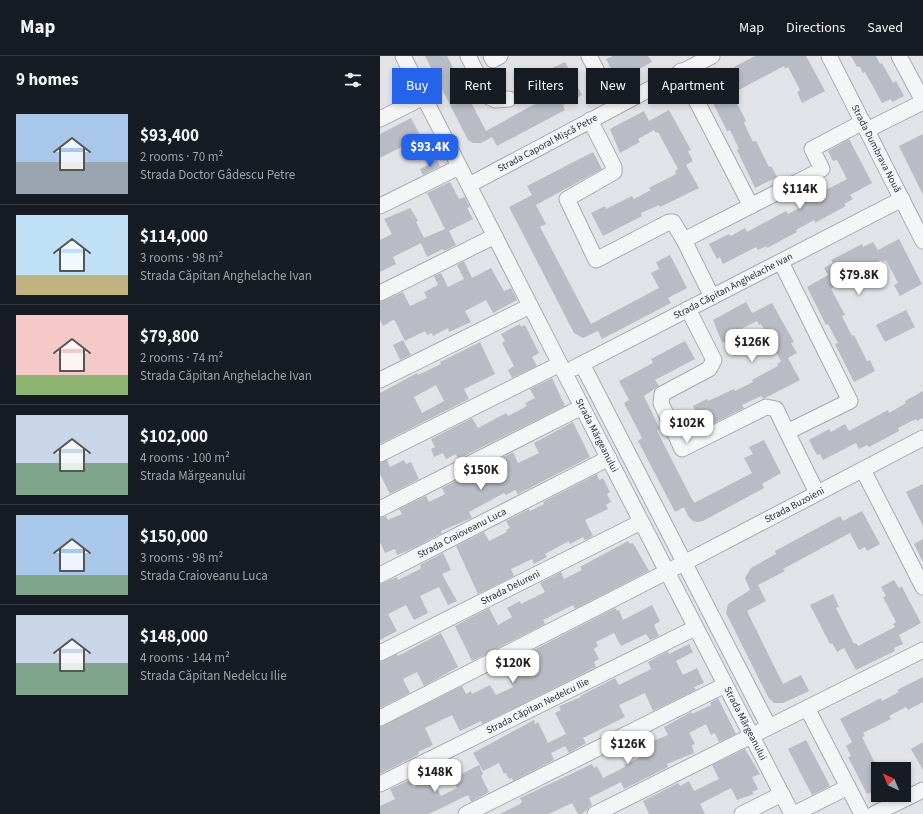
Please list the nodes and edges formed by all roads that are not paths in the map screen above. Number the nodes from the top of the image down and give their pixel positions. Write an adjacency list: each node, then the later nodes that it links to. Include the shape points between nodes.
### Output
1 (403, 56): 9 (street, Strada Mărgeanului)
2 (468, 56): 12 (street, via 489,97 495,100)
3 (491, 56): 4 (street, via 493,60)
4 (500, 56)
5 (589, 56): 17 (street)
6 (712, 56): 10 (street, Strada Caporal Mișcă Petre)
7 (829, 56): 20 (street, Strada Dumbrava Nouă)
8 (899, 56): 13 (street)
9 (409, 68)
10 (687, 68)
11 (648, 88): 17 (street, Strada Caporal Mișcă Petre)
12 (509, 99)
13 (923, 102): 20 (street)
14 (410, 104): 18 (street)
15 (428, 104): 21 (street, Strada Mărgeanului)
16 (698, 104): 25 (street)
17 (615, 106): 19 (street, Strada Caporal Mișcă Petre)
18 (380, 119)
19 (590, 120): 22 (street, Strada Caporal Mișcă Petre); 27 (street, via 614,167 614,172 567,199 596,260 669,222 676,224)
20 (865, 126): 23 (street, Strada Dumbrava Nouă); 25 (street, via 812,149 822,169)
21 (459, 167): 22 (street, Strada Mărgeanului); 24 (street)
22 (469, 185): 26 (street, Strada Mărgeanului)
23 (902, 200): 28 (street, Strada Dumbrava Nouă); 29 (street, Strada Căpitan Anghelache Ivan)
24 (380, 206)
25 (752, 206): 27 (street)
26 (495, 236): 30 (street); 32 (street, Strada Mărgeanului)
27 (684, 240): 31 (street)
28 (923, 241)
29 (780, 262): 31 (street, Strada Căpitan Anghelache Ivan); 38 (street, via 850,401)
30 (380, 293)
31 (712, 297): 33 (street, Strada Căpitan Anghelache Ivan)
32 (530, 306): 35 (street, Strada Mărgeanului); 36 (street)
33 (688, 309): 34 (street, Strada Căpitan Anghelache Ivan); 38 (street, via 714,360 709,370 662,394 660,403 682,449 766,407 776,409)
34 (582, 364): 35 (street, Strada Căpitan Anghelache Ivan); 46 (street, Strada Mărgeanului)
35 (562, 369): 37 (street, Strada Mărgeanului); 40 (street, Strada Căpitan Anghelache Ivan)
36 (380, 380)
37 (582, 407): 41 (street, Strada Mărgeanului); 44 (street)
38 (787, 432): 43 (street)
39 (923, 438): 42 (street, Strada Buzoieni)
40 (380, 454)
41 (608, 458): 45 (street, Strada Mărgeanului); 48 (street, Strada Craioveanu Luca)
42 (862, 470): 43 (street, Strada Buzoieni); 49 (street)
43 (817, 494): 46 (street, Strada Buzoieni)
44 (380, 509)
45 (641, 522): 47 (street, Strada Mărgeanului); 52 (street, Strada Delureni)
46 (684, 563): 47 (street, Strada Buzoieni); 56 (street, Strada Mărgeanului)
47 (667, 572): 50 (street, Strada Mărgeanului); 55 (street, Strada Buzoieni)
48 (380, 575)
49 (921, 579)
50 (695, 628): 53 (street, Strada Mărgeanului); 58 (street, Strada Căpitan Nedelcu Ilie)
51 (923, 650): 54 (street)
52 (380, 653)
53 (725, 685): 57 (street, Strada Mărgeanului); 62 (street)
54 (807, 708): 56 (street); 59 (street)
55 (380, 718)
56 (769, 727): 57 (street)
57 (751, 736): 61 (street, Strada Mărgeanului); 63 (street)
58 (380, 784)
59 (848, 787): 65 (street); 66 (street)
60 (923, 790): 67 (street)
61 (782, 794): 64 (street); 65 (street, Strada Mărgeanului)
62 (466, 814)
63 (595, 814)
64 (742, 814)
65 (793, 814)
66 (862, 814)
67 (874, 814)

